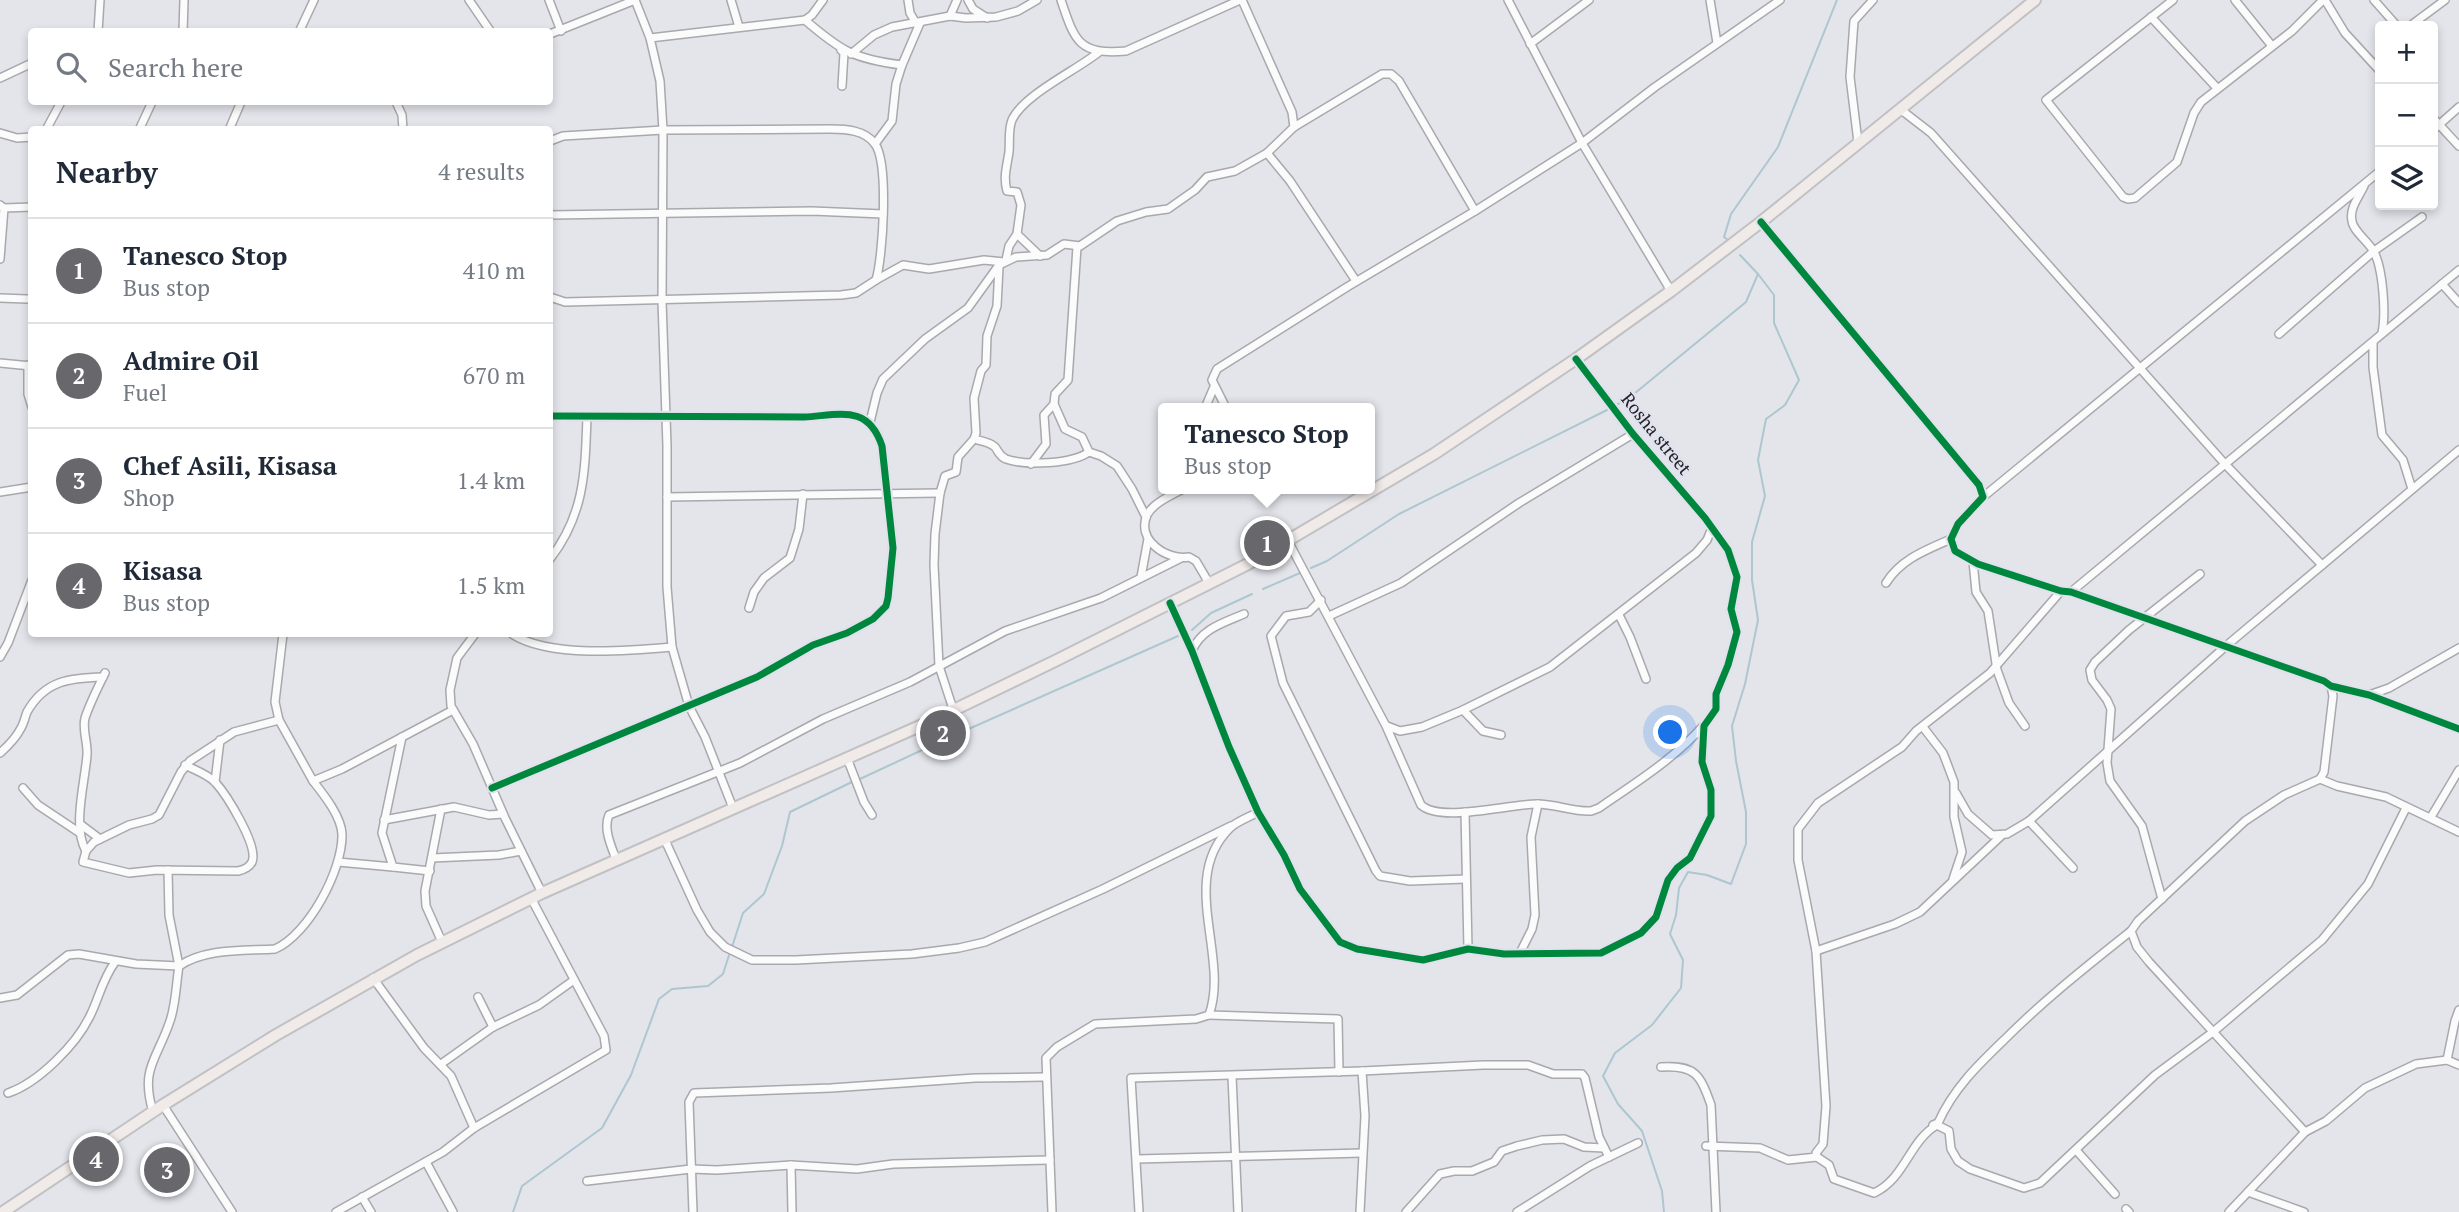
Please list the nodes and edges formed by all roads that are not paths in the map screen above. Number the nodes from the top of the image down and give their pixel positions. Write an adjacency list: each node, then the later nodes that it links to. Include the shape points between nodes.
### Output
1 (100, 0): 34 (street)
2 (184, 0): 35 (street)
3 (314, 0): 36 (street)
4 (469, 0): 37 (street)
5 (549, 0): 38 (street)
6 (635, 0): 38 (street); 40 (street)
7 (731, 0): 33 (street)
8 (824, 0): 29 (street)
9 (908, 0): 32 (street)
10 (957, 0): 26 (street)
11 (968, 0): 28 (street)
12 (1037, 0): 28 (street, via 1018,11)
13 (1061, 0): 45 (street, via 1082,45)
14 (1241, 0): 45 (street, via 1126,51); 64 (street, via 1292,112)
15 (1508, 0): 42 (street)
16 (1589, 0): 42 (street)
17 (1710, 0): 41 (street)
18 (1780, 0): 41 (street)
19 (1873, 0): 70 (street, via 1854,21 1850,77)
20 (2035, 0): 58 (highway)
21 (2173, 0): 27 (street)
22 (2235, 0): 43 (street)
23 (2324, 0): 43 (street); 49 (street, via 2345,33)
24 (2374, 0): 30 (street)
25 (2445, 0): 31 (street)
26 (950, 16): 28 (street); 32 (street)
27 (2151, 17): 52 (street); 52 (street, via 2046,100 2123,197 2135,198 2177,162 2197,106)
28 (987, 18)
29 (805, 20): 33 (street); 44 (street)
30 (2393, 21)
31 (2417, 21)
32 (918, 23): 46 (street, via 881,31); 48 (street)
33 (738, 27): 40 (street)
34 (98, 28)
35 (183, 28)
36 (301, 28)
37 (488, 28)
38 (561, 31): 39 (street)
39 (553, 33)
40 (650, 38): 66 (street, via 660,81)
41 (1717, 43): 72 (street)
42 (1530, 44): 72 (street)
43 (2272, 46): 52 (street)
44 (841, 50): 46 (street); 51 (street, via 845,53)
45 (1099, 52): 85 (street, via 1036,94 1011,122 1005,175 1007,191 1020,197)
46 (851, 54): 48 (street)
47 (28, 65): 50 (street)
48 (902, 65): 71 (street, via 892,121)
49 (2375, 66)
50 (0, 78)
51 (842, 86)
52 (2217, 88)
53 (59, 105): 60 (street)
54 (151, 105): 61 (street)
55 (240, 105): 62 (street)
56 (397, 105): 63 (street)
57 (2459, 107): 59 (street)
58 (1899, 109): 70 (highway); 107 (street, via 1931,133)
59 (2438, 122)
60 (48, 126)
61 (141, 126)
62 (231, 126)
63 (403, 126)
64 (1294, 127): 74 (street); 79 (street, via 1370,79 1391,74)
65 (2438, 127): 73 (street)
66 (663, 130): 69 (street); 71 (street, via 845,129); 80 (street)
67 (0, 133): 68 (street)
68 (28, 137)
69 (553, 140)
70 (1858, 142): 84 (highway)
71 (875, 144): 81 (street, via 882,163)
72 (1582, 144): 79 (street); 95 (street)
73 (2459, 146)
74 (1267, 153): 86 (street, via 1235,171 1207,177 1168,209 1117,221); 93 (street)
75 (2375, 175): 76 (street)
76 (2366, 182): 87 (street, via 2351,219); 107 (street)
77 (2, 206): 78 (street); 89 (street)
78 (28, 206)
79 (1475, 211): 93 (street)
80 (662, 214): 81 (street); 82 (street); 99 (street)
81 (883, 214): 92 (street)
82 (553, 215)
83 (2421, 217): 87 (street)
84 (1761, 222): 95 (highway); 132 (street, via 1979,485)
85 (1017, 234): 88 (street); 90 (street)
86 (1077, 247): 88 (street, via 1063,244); 111 (street, via 1068,380 1055,394)
87 (2374, 251): 101 (street); 102 (street, via 2381,280)
88 (1040, 256): 90 (street)
89 (0, 259)
90 (1003, 262): 92 (street, via 984,260 929,269 903,265); 115 (street, via 968,308 925,339 883,379); 117 (street, via 987,336 986,365 974,398)
91 (2459, 270): 94 (street)
92 (876, 279): 99 (street, via 848,295)
93 (1356, 281): 108 (street, via 1217,369 1212,376)
94 (2442, 284): 100 (street); 102 (street)
95 (1671, 291): 104 (highway)
96 (0, 298): 97 (street)
97 (27, 299)
98 (553, 299): 99 (street)
99 (662, 300): 113 (street)
100 (2459, 303)
101 (2279, 334)
102 (2382, 334): 103 (street)
103 (2372, 342): 121 (street); 124 (street, via 2382,435 2403,460)
104 (1576, 359): 116 (street, Rosha street); 123 (highway)
105 (0, 363): 106 (street)
106 (28, 366)
107 (2140, 370): 121 (street); 132 (street)
108 (1214, 387): 109 (street); 110 (street)
109 (1207, 403)
110 (1223, 403)
111 (1054, 404): 119 (street, via 1063,428 1082,437); 120 (street, via 1043,419 1044,449)
112 (553, 416): 114 (street)
113 (667, 416): 114 (street); 115 (street, via 842,414); 131 (street)
114 (587, 417): 138 (street, via 579,504 564,541)
115 (870, 422): 128 (street, via 882,446)
116 (1633, 434): 134 (street, Rosha street); 154 (street, via 1519,503 1401,583)
117 (974, 439): 120 (street, via 991,444 1005,459); 126 (street, via 958,457 956,472 945,476)
118 (2459, 450): 124 (street)
119 (1089, 452): 120 (street, via 1080,458); 133 (street, via 1117,466)
120 (1031, 464)
121 (2225, 464): 141 (street); 148 (street)
122 (28, 488): 125 (street)
123 (1375, 489)
124 (2412, 489): 141 (street)
125 (0, 492)
126 (940, 493): 128 (street); 164 (street, via 934,545)
127 (803, 494): 128 (street); 131 (street); 151 (street, via 790,558 764,578)
128 (887, 494): 169 (street, via 893,548 888,598 880,613)
129 (1174, 494): 133 (street)
130 (1367, 494): 137 (highway)
131 (667, 497): 160 (street)
132 (1983, 497): 135 (street)
133 (1146, 517): 136 (street)
134 (1712, 528): 153 (street, via 1696,553); 175 (street, Rosha street, via 1728,550 1736,573 1731,609 1737,632 1716,694 1716,709)
135 (1951, 538): 140 (street, via 1955,551); 145 (street, via 1904,562)
136 (1148, 539): 139 (street, via 1156,548); 143 (street)
137 (1288, 541): 144 (highway); 149 (street)
138 (553, 554)
139 (1181, 558): 143 (street); 144 (street, via 1196,561)
140 (1973, 561): 147 (street); 165 (street, via 1976,592 1988,611)
141 (2322, 565): 159 (street)
142 (2200, 574): 155 (street)
143 (1141, 578): 164 (street, via 1101,598 1005,631)
144 (1209, 583): 150 (highway)
145 (1886, 583)
146 (28, 590): 163 (street)
147 (2061, 591): 148 (street); 165 (street)
148 (2071, 592): 155 (street)
149 (1321, 600): 154 (street); 221 (street, via 1309,612 1286,616 1272,636 1283,682 1376,871 1380,876 1410,881)
150 (1170, 603): 162 (street); 170 (highway)
151 (749, 608)
152 (1244, 614): 162 (street, via 1204,633)
153 (1619, 615): 166 (street); 172 (street, via 1550,667)
154 (1329, 616): 174 (street)
155 (2143, 618): 159 (street); 182 (street, via 2090,670 2111,709)
156 (283, 637): 173 (street, via 275,702)
157 (473, 637): 171 (street, via 457,658 450,690)
158 (518, 637): 160 (street, via 565,650)
159 (2226, 646): 167 (street); 182 (street)
160 (672, 647): 169 (street)
161 (2459, 648): 168 (street)
162 (1192, 650): 198 (street)
163 (0, 657)
164 (939, 666): 170 (street); 186 (street)
165 (1996, 666): 176 (street, via 2009,703); 177 (street)
166 (1646, 679)
167 (2332, 686): 168 (street); 188 (street)
168 (2368, 695): 178 (street)
169 (690, 706): 186 (street); 192 (street)
170 (953, 709): 184 (highway)
171 (453, 710): 180 (street); 192 (street)
172 (1463, 710): 174 (street, via 1409,730); 179 (street, via 1483,731)
173 (278, 720): 181 (street, via 245,727); 189 (street)
174 (1387, 726): 199 (street, via 1421,806 1430,812)
175 (1704, 726): 194 (street, via 1665,761 1599,808 1581,811); 230 (street, via 1702,762 1711,790 1712,816 1690,858 1668,880 1651,923 1601,953)
176 (2025, 726)
177 (1923, 727): 193 (street, via 1943,753); 229 (street, via 1902,747 1818,803 1798,829 1798,860)
178 (2459, 729)
179 (1501, 735)
180 (402, 737): 189 (street); 203 (street)
181 (220, 740): 185 (street); 190 (street)
182 (2108, 749): 204 (street); 225 (street, via 2112,785 2140,821)
183 (0, 753): 205 (street, via 15,738 37,698 54,684 104,675 85,719 87,753)
184 (849, 764): 195 (highway); 201 (street)
185 (185, 765): 190 (street); 211 (street, via 159,814)
186 (718, 771): 195 (street); 215 (street, via 609,814 606,824)
187 (2459, 771): 202 (street)
188 (2320, 779): 196 (street, via 2386,797); 225 (street, via 2284,795 2245,821)
189 (313, 781): 216 (street, via 342,831)
190 (215, 782): 219 (street, via 244,827 251,863 238,871)
191 (23, 788): 208 (street, via 31,799)
192 (492, 788): 200 (street)
193 (1956, 793): 209 (street, via 1968,814 1992,835); 222 (street, via 1954,817 1962,852)
194 (1538, 804): 199 (street); 230 (street, via 1531,844 1535,915)
195 (733, 808): 210 (highway)
196 (2406, 808): 202 (street); 240 (street, via 2368,884 2322,940)
197 (441, 809): 200 (street); 203 (street); 214 (street)
198 (1258, 812): 206 (street); 228 (street, via 1300,889 1340,942 1423,960)
199 (1465, 812): 221 (street)
200 (503, 814): 213 (street)
201 (872, 815)
202 (2431, 817): 207 (street)
203 (384, 820): 217 (street, via 383,840)
204 (2029, 821): 209 (street); 218 (street)
205 (80, 824): 208 (street); 211 (street)
206 (1231, 827): 210 (street, via 985,942 912,954 752,960 725,947 709,932); 238 (street, via 1209,863 1207,914 1215,996)
207 (2459, 832)
208 (80, 833): 212 (street)
209 (2001, 836): 222 (street)
210 (664, 838): 215 (highway)
211 (100, 839): 212 (street)
212 (86, 851): 219 (street, via 83,862 115,870)
213 (521, 851): 214 (street); 223 (street)
214 (432, 858): 220 (street)
215 (616, 859): 223 (highway)
216 (338, 862): 217 (street); 232 (street, via 302,928 280,947 210,953)
217 (393, 867): 220 (street)
218 (2073, 868)
219 (169, 870): 232 (street, via 169,915)
220 (430, 871): 227 (street, via 426,906)
221 (1466, 879): 228 (street)
222 (1952, 881): 229 (street, via 1920,912)
223 (542, 893): 224 (highway)
224 (531, 898): 227 (highway); 234 (street)
225 (2162, 899): 226 (street)
226 (2131, 931): 240 (street, via 2140,951); 268 (street, via 2064,985 1972,1071 1938,1124 1926,1129)
227 (442, 942): 233 (highway)
228 (1468, 949): 230 (street)
229 (1816, 951): 261 (street, via 1826,1106 1823,1144)
230 (1520, 953)
231 (114, 962): 232 (street); 236 (street, via 68,955 17,995); 249 (street, via 78,1036 31,1082)
232 (179, 966): 251 (street, via 171,1017 147,1076)
233 (373, 978): 242 (street); 250 (highway)
234 (575, 980): 239 (street, via 539,1005); 252 (street, via 604,1036 606,1050)
235 (478, 997): 239 (street)
236 (0, 998)
237 (2459, 1010): 241 (street)
238 (1209, 1015): 246 (street, via 1338,1019); 248 (street, via 1096,1024 1051,1052)
239 (494, 1027): 242 (street)
240 (2213, 1032): 253 (street); 257 (street, via 2155,1075)
241 (2447, 1060): 243 (street); 253 (street, via 2422,1062 2365,1088 2326,1121)
242 (441, 1064): 252 (street)
243 (2459, 1065)
244 (1661, 1067): 255 (street, via 1687,1067 1697,1074 1711,1105)
245 (1362, 1071): 246 (street); 256 (street, via 1528,1065 1553,1074 1582,1074); 258 (street)
246 (1339, 1072): 247 (street)
247 (1232, 1076): 259 (street); 262 (street, via 1131,1077)
248 (1045, 1077): 263 (street); 266 (street, via 694,1093 689,1102)
249 (8, 1093)
250 (163, 1105): 251 (highway); 273 (street)
251 (153, 1112): 272 (highway)
252 (474, 1128): 264 (street)
253 (2305, 1132): 269 (street)
254 (1639, 1143): 260 (street)
255 (1710, 1146): 261 (street, via 1760,1148 1788,1160); 285 (street)
256 (1604, 1147): 260 (street); 283 (street, via 1584,1147 1564,1139 1517,1146 1472,1171 1440,1174)
257 (2076, 1150): 268 (street, via 2040,1183 2024,1188 1958,1161 1949,1131 1937,1125 1926,1132); 270 (street)
258 (1362, 1153): 259 (street); 282 (street)
259 (1235, 1156): 262 (street); 281 (street)
260 (1609, 1157): 284 (street)
261 (1817, 1157): 268 (street, via 1829,1165 1833,1179 1871,1193)
262 (1137, 1159): 280 (street)
263 (1050, 1160): 265 (street, via 857,1169); 279 (street)
264 (426, 1162): 271 (street); 276 (street)
265 (791, 1165): 266 (street); 278 (street)
266 (691, 1169): 267 (street); 277 (street)
267 (587, 1181)
268 (1892, 1181)
269 (2248, 1192): 286 (street); 287 (street)
270 (2115, 1194)
271 (362, 1197): 274 (street); 275 (street)
272 (3, 1212)
273 (232, 1212)
274 (336, 1212)
275 (371, 1212)
276 (453, 1212)
277 (693, 1212)
278 (792, 1212)
279 (1052, 1212)
280 (1139, 1212)
281 (1238, 1212)
282 (1360, 1212)
283 (1406, 1212)
284 (1517, 1212)
285 (1716, 1212)
286 (2229, 1212)
287 (2304, 1212)

